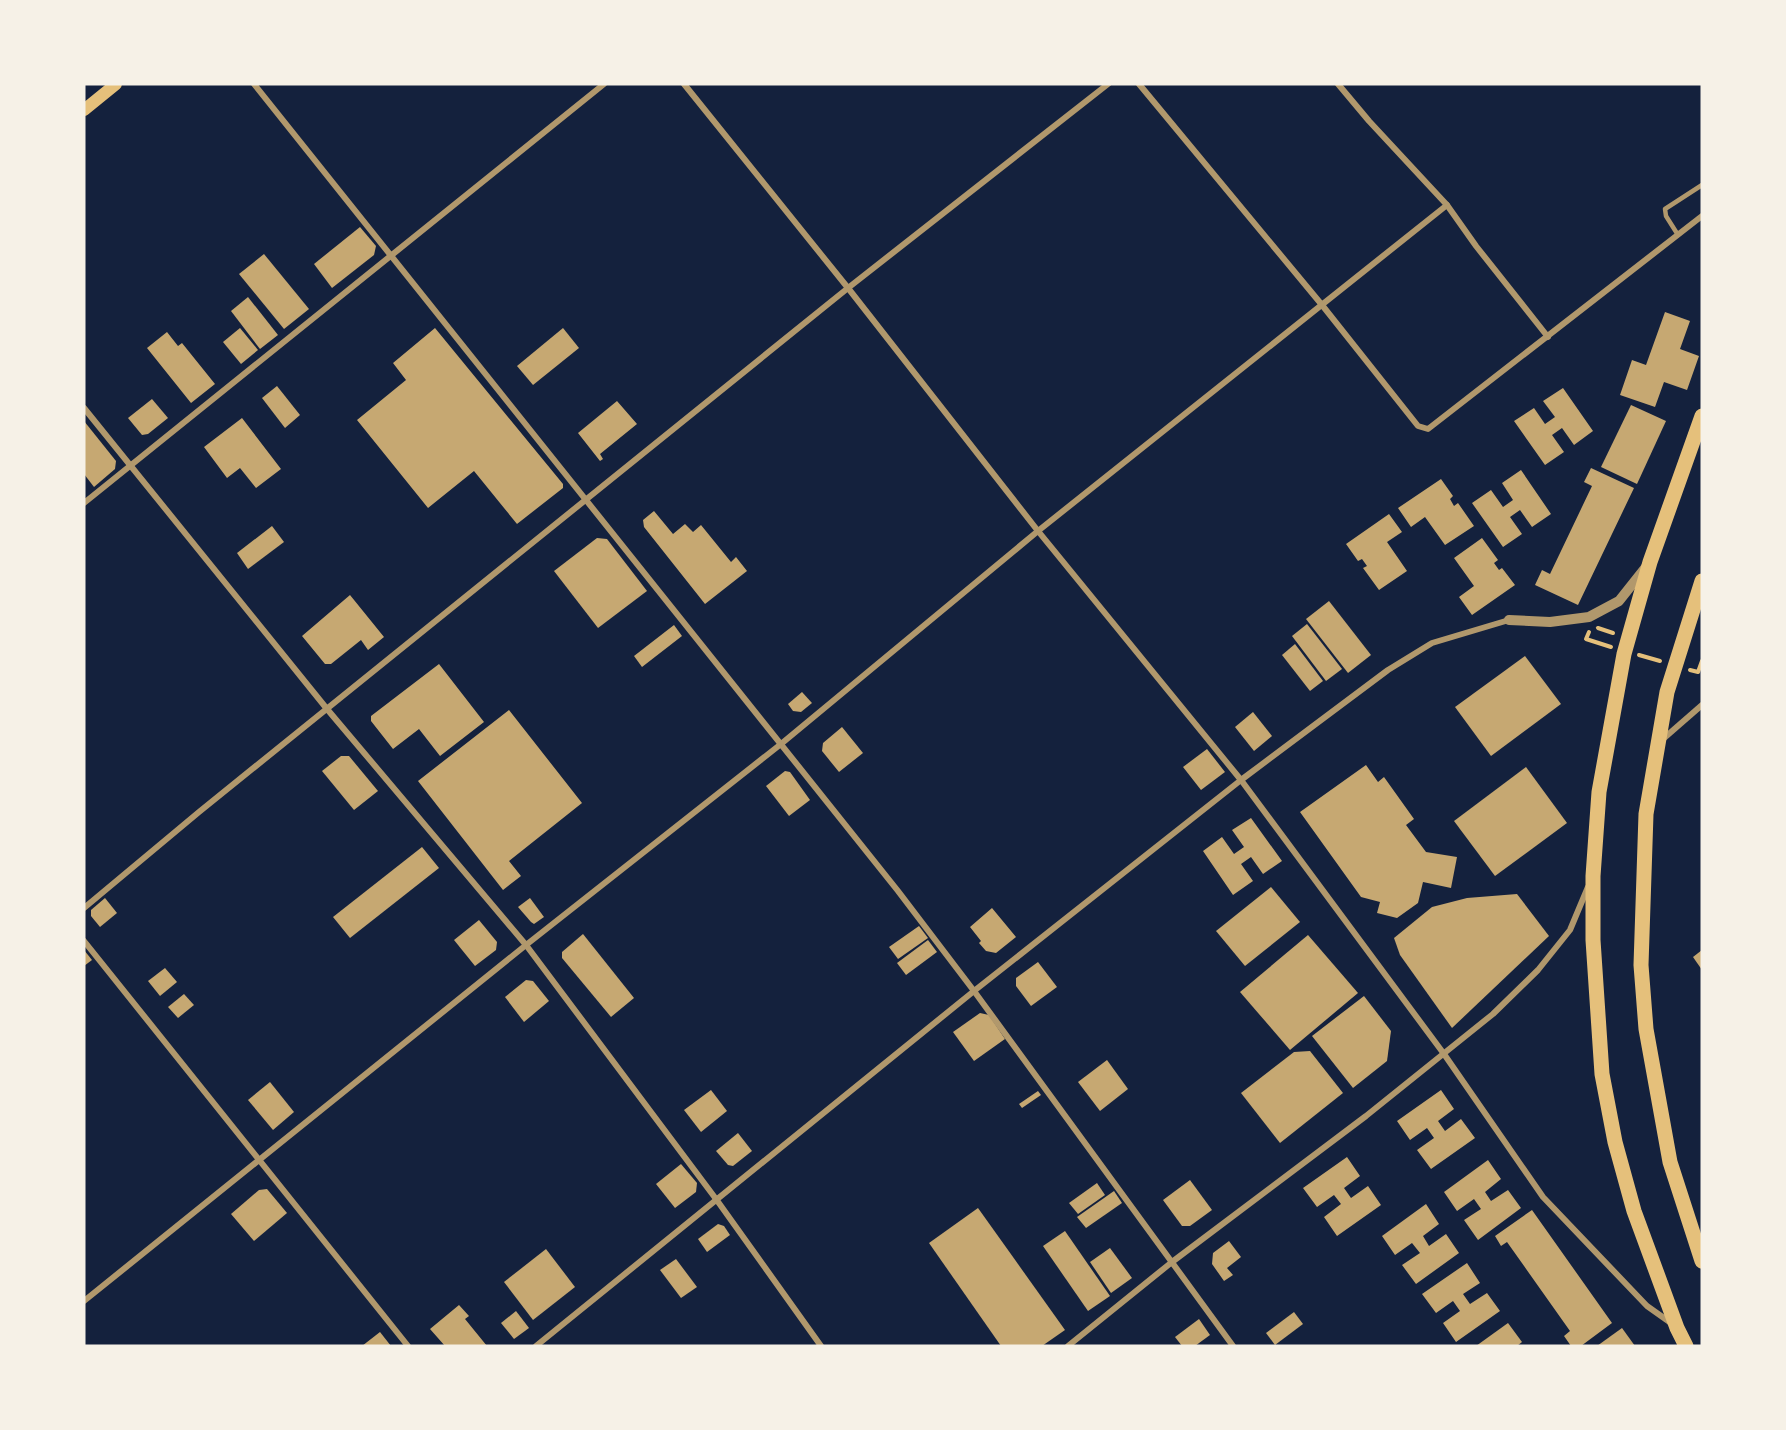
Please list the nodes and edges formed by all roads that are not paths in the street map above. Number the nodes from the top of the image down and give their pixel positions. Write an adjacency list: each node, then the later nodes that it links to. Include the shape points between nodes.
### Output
1 (116, 84): 8 (main road)
2 (254, 84): 13 (street)
3 (604, 84): 13 (street)
4 (684, 84): 14 (street)
5 (1108, 84): 14 (street)
6 (1139, 84): 15 (street)
7 (1338, 84): 10 (street)
8 (84, 110)
9 (1702, 185): 12 (lane, via 1665,209 1665,216)
10 (1447, 205): 15 (street); 16 (street)
11 (1702, 216): 12 (street)
12 (1678, 235): 16 (street)
13 (391, 256): 19 (street); 20 (street)
14 (848, 288): 20 (street); 22 (street)
15 (1322, 305): 16 (street, via 1418,426 1428,429); 22 (street)
16 (1548, 337)
17 (84, 408): 19 (street)
18 (1702, 416): 23 (main road)
19 (130, 466): 21 (street); 27 (street)
20 (586, 501): 27 (street); 29 (street)
21 (84, 503)
22 (1038, 531): 29 (street); 30 (street)
23 (1650, 562): 25 (street, via 1619,601 1589,616 1550,622); 31 (main road, via 1624,654 1599,792)
24 (1702, 581): 28 (main road, via 1667,692)
25 (1509, 620): 30 (street, via 1432,643 1388,670)
26 (1702, 705): 28 (street)
27 (327, 709): 32 (street); 34 (street)
28 (1658, 743): 39 (main road, via 1646,814 1641,964 1646,1029 1670,1162)
29 (781, 744): 34 (street); 35 (street)
30 (1241, 780): 35 (street); 36 (street)
31 (1593, 876): 36 (street, via 1570,930 1538,970); 42 (main road, via 1602,1074 1634,1211)
32 (84, 908)
33 (84, 941): 37 (street)
34 (526, 945): 37 (street); 38 (street)
35 (974, 991): 38 (street); 40 (street)
36 (1444, 1054): 40 (street); 42 (street, via 1543,1197 1647,1306)
37 (260, 1159): 41 (street); 43 (street)
38 (717, 1199): 44 (street); 45 (street)
39 (1702, 1261)
40 (1172, 1262): 46 (street); 47 (street)
41 (84, 1301)
42 (1677, 1328): 48 (main road)
43 (408, 1346)
44 (536, 1346)
45 (821, 1346)
46 (1068, 1346)
47 (1233, 1346)
48 (1686, 1346)

